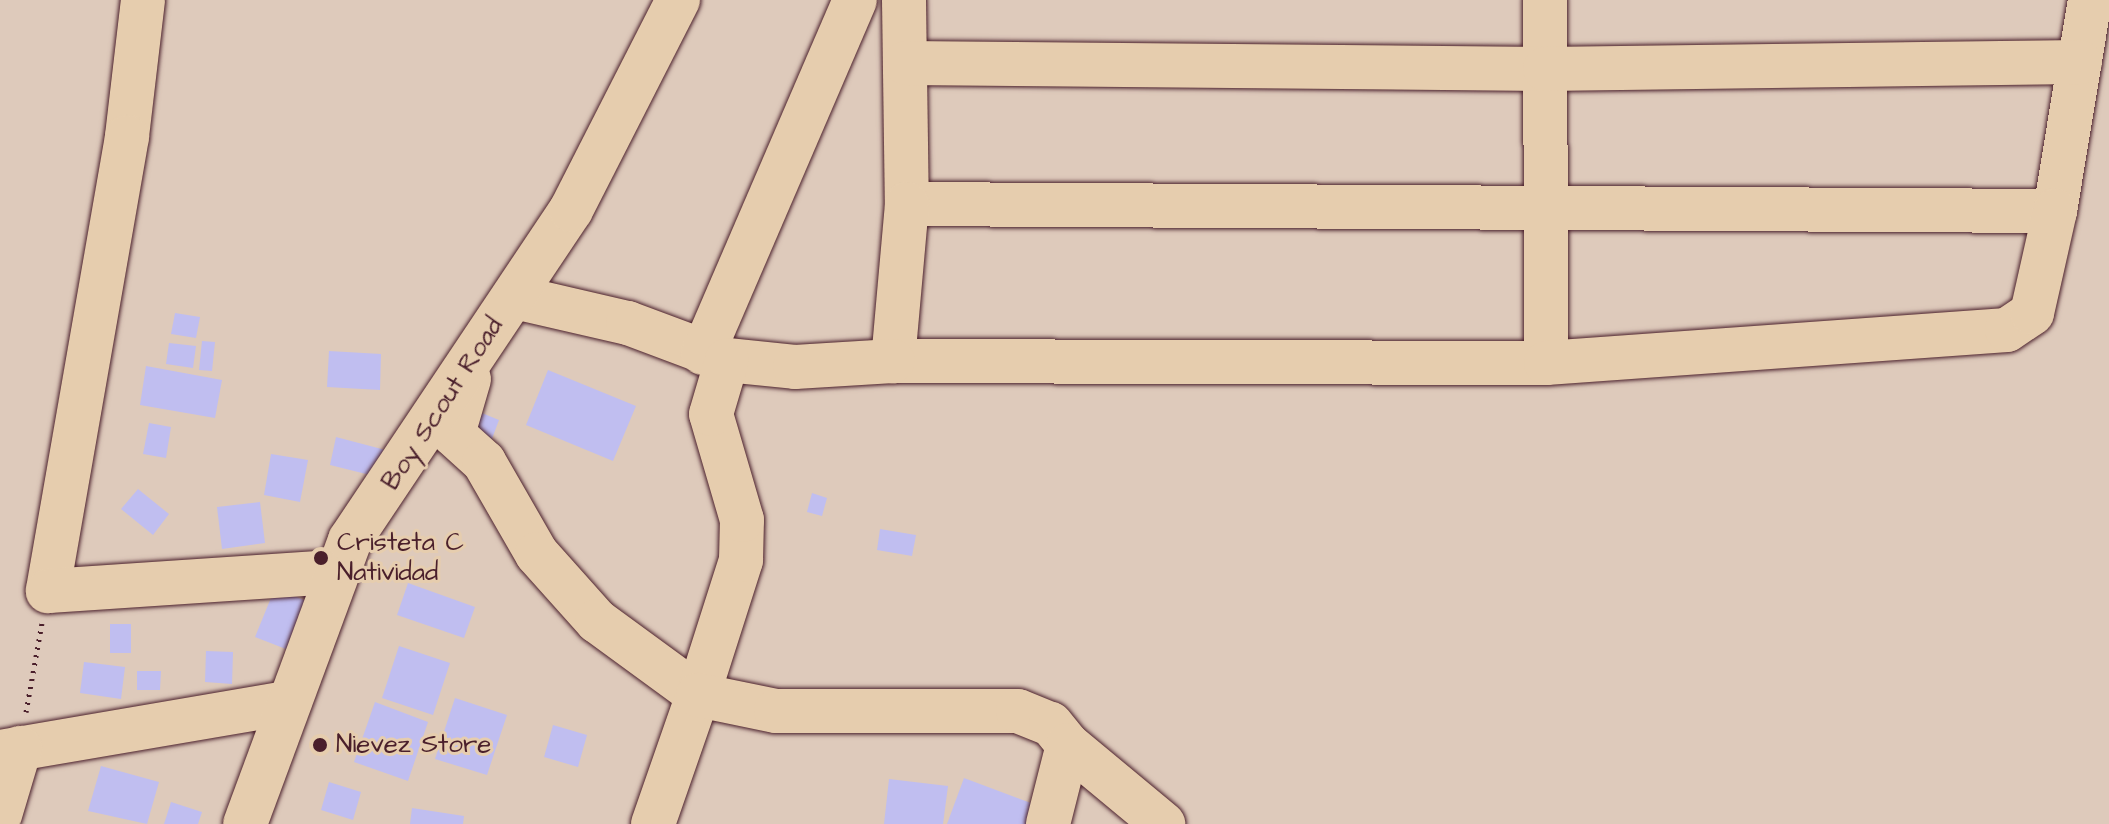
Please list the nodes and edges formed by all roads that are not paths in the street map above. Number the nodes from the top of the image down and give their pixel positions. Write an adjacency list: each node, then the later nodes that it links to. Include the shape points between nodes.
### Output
1 (143, 0): 17 (street, via 127,137 48,591)
2 (678, 0): 13 (street, Boy Scout Road, via 571,210)
3 (855, 0): 14 (street)
4 (904, 0): 8 (street)
5 (1545, 0): 9 (street)
6 (2090, 0): 7 (street)
7 (2080, 62): 9 (street); 12 (street)
8 (906, 63): 9 (street); 10 (street)
9 (1545, 69): 11 (street)
10 (907, 204): 11 (street); 15 (street)
11 (1544, 209): 12 (street); 16 (street)
12 (2055, 211): 16 (street, via 2032,313 2007,330)
13 (503, 312): 14 (street, via 628,323); 17 (street, Boy Scout Road, via 350,540); 18 (street, via 453,434 484,462 557,580 597,621)
14 (715, 356): 15 (street, via 795,367); 18 (street, via 711,414 742,520 741,560)
15 (893, 361): 16 (street)
16 (1546, 363)
17 (337, 572): 19 (street, Boy Scout Road)
18 (698, 695): 20 (street, via 776,711 1018,711 1051,724); 24 (street)
19 (287, 703): 21 (street); 23 (street, Boy Scout Road)
20 (1068, 745): 25 (street); 26 (street)
21 (10, 750): 22 (street)
22 (0, 815)
23 (245, 824)
24 (653, 824)
25 (1048, 824)
26 (1163, 824)

